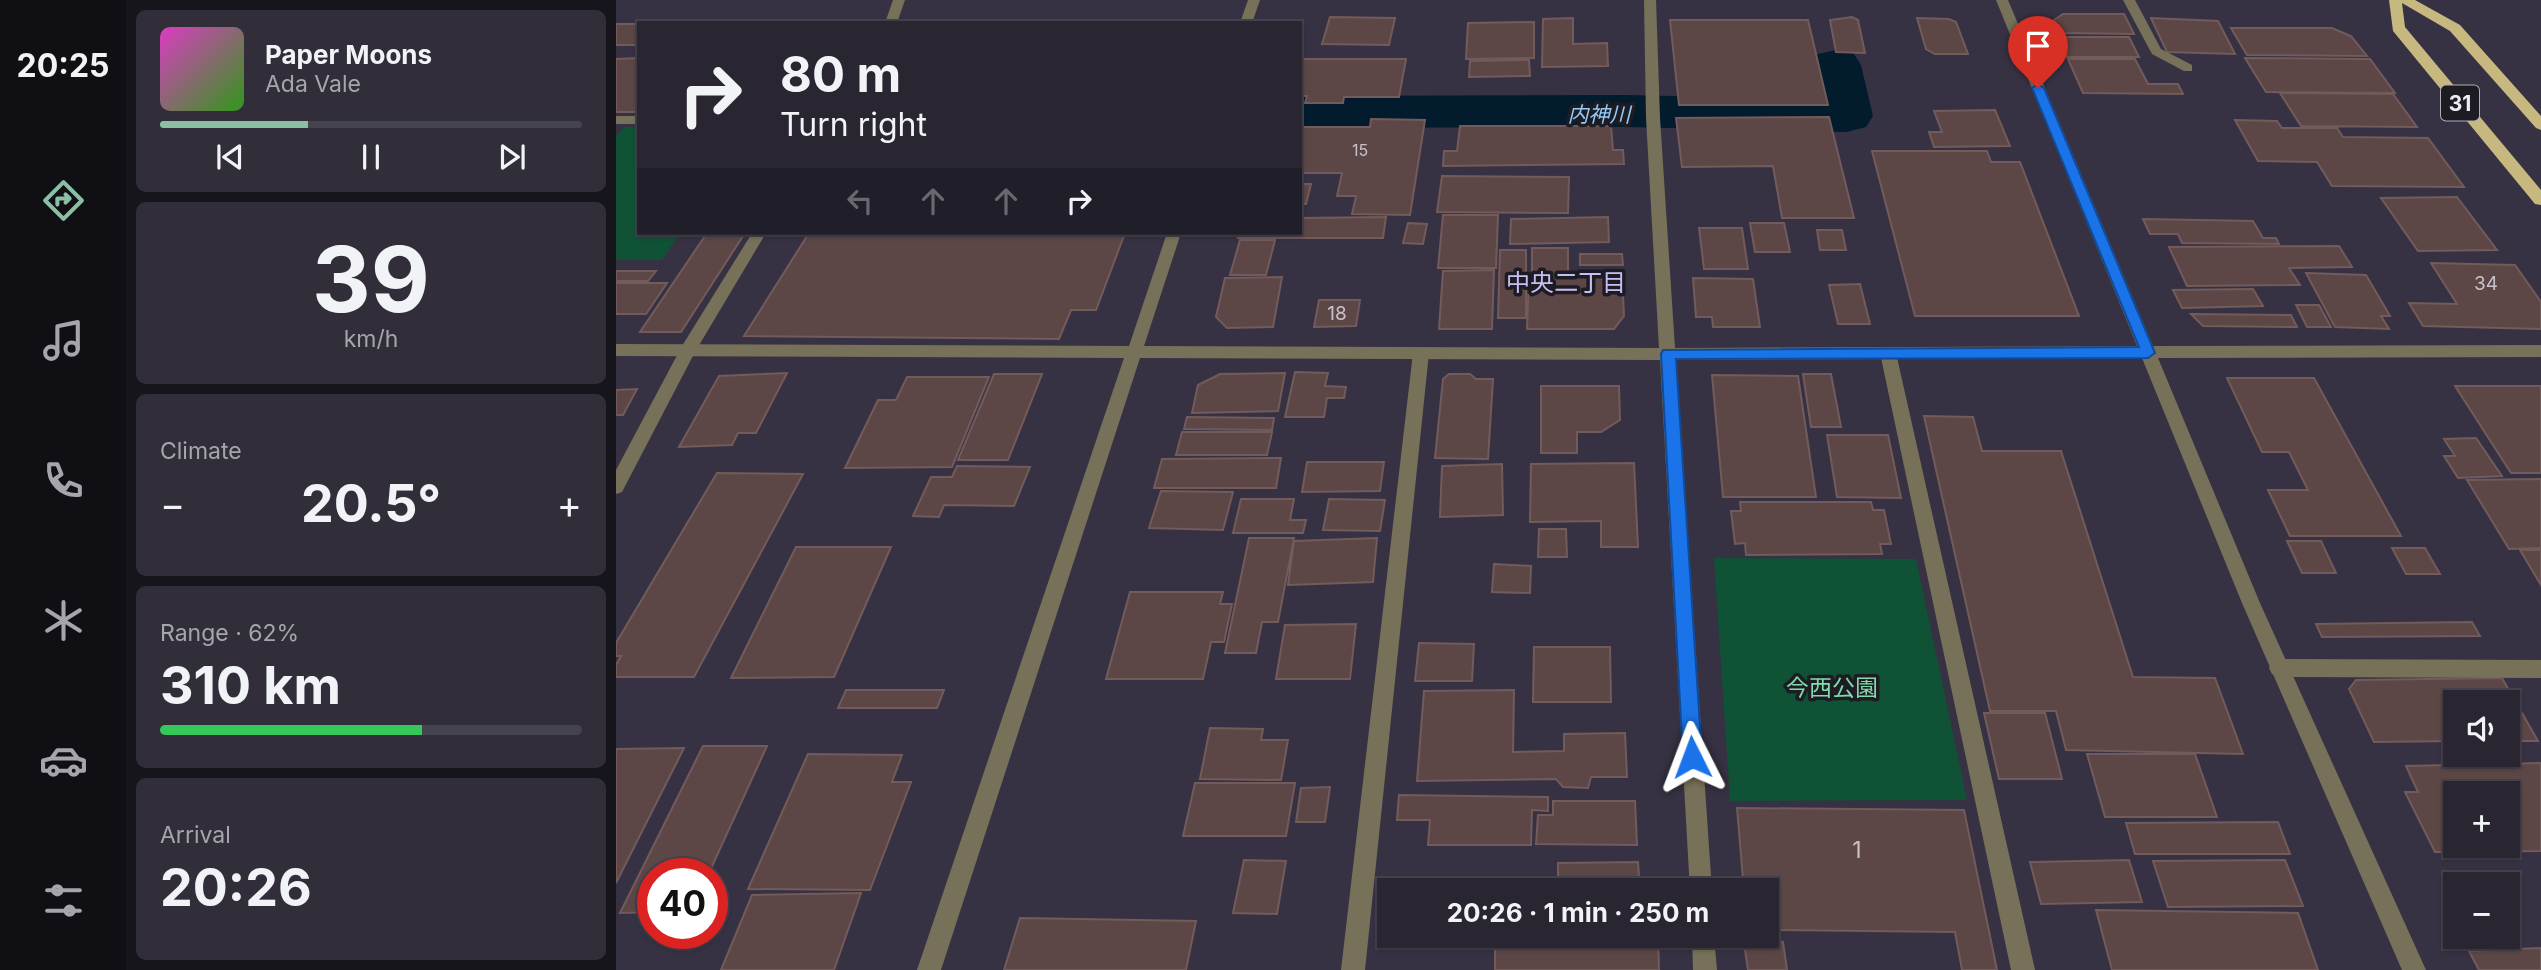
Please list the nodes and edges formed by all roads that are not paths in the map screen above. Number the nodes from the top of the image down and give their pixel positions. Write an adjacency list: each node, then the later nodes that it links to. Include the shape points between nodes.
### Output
1 (899, 0): 8 (street)
2 (1254, 0): 9 (street)
3 (1650, 0): 24 (street)
4 (2002, 0): 23 (street)
5 (2129, 0): 10 (street, via 2156,51)
6 (2395, 0): 14 (highway, 31, via 2398,28)
7 (2406, 0): 13 (highway, 31, via 2455,28)
8 (892, 21)
9 (1247, 21)
10 (2188, 68)
11 (616, 120): 12 (street)
12 (637, 120)
13 (2541, 125)
14 (2541, 200)
15 (758, 235): 17 (street)
16 (1173, 235): 20 (street)
17 (688, 350): 18 (street); 20 (street); 25 (street)
18 (616, 351)
19 (2541, 351): 23 (street)
20 (1132, 353): 21 (street); 30 (street)
21 (1421, 353): 24 (street); 31 (street)
22 (1888, 353): 23 (street); 24 (street); 33 (street)
23 (2148, 353): 26 (street)
24 (1668, 354): 28 (street)
25 (616, 487)
26 (2279, 668): 27 (street); 34 (street)
27 (2541, 669)
28 (1699, 878)
29 (1704, 948): 32 (street)
30 (929, 970)
31 (1353, 970)
32 (1705, 970)
33 (2023, 970)
34 (2414, 970)

